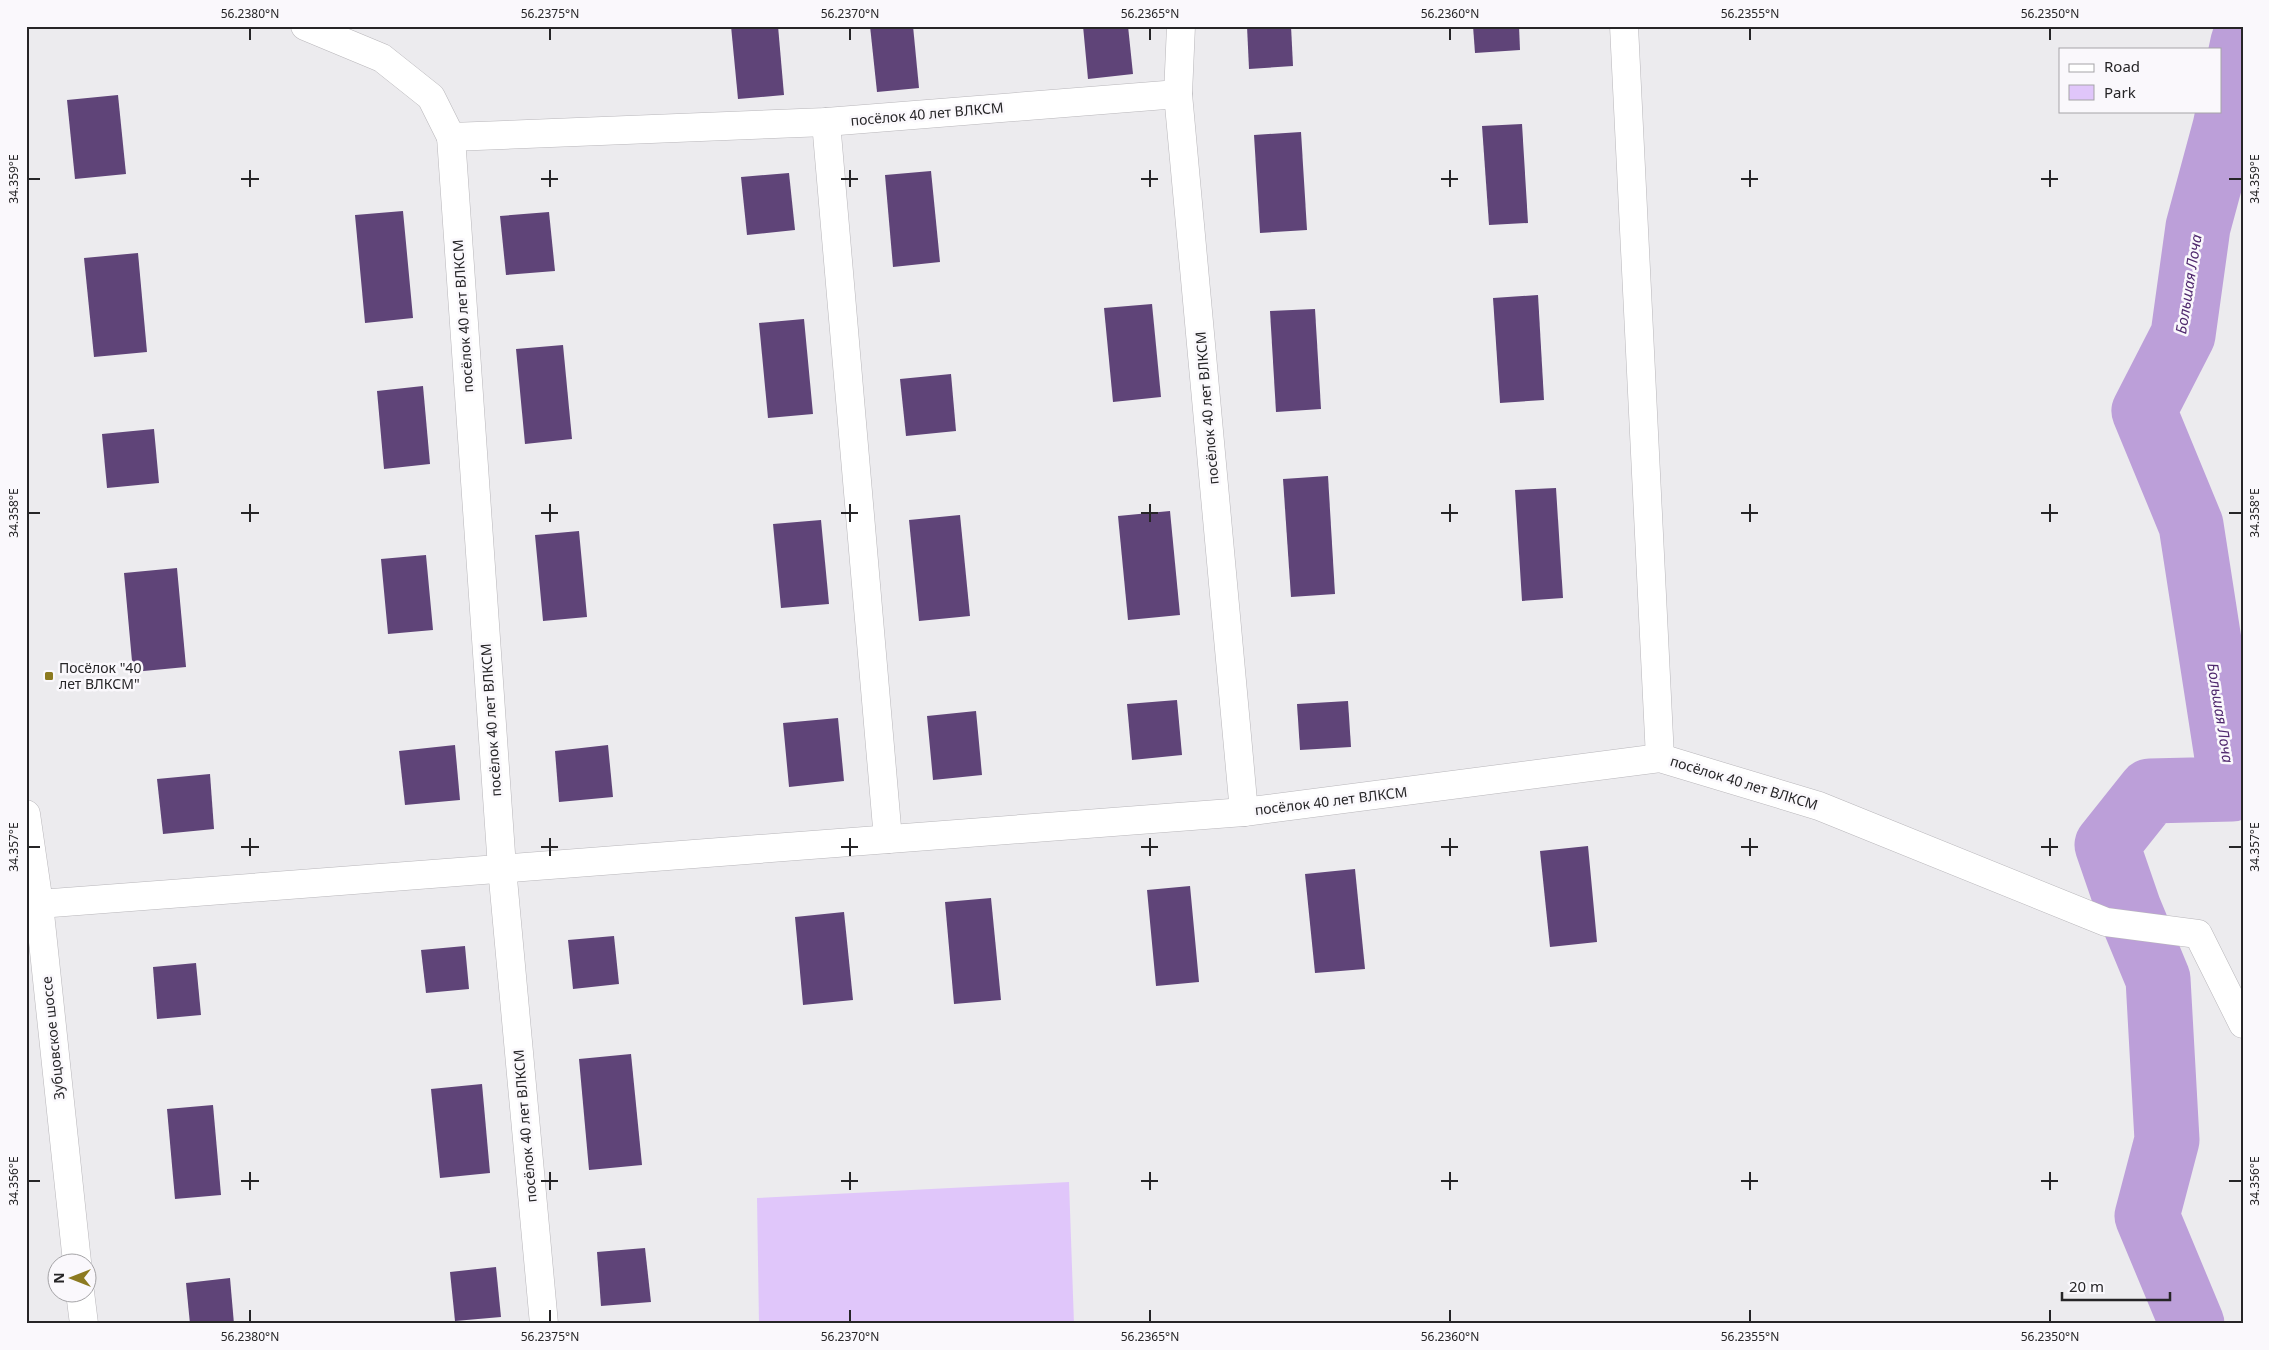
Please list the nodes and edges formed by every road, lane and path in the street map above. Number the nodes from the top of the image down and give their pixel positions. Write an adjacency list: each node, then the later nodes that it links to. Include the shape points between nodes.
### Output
1 (305, 26): 6 (street, via 382,58 431,97)
2 (1181, 26): 4 (street, посёлок 40 лет ВЛКСМ)
3 (1624, 26): 7 (street)
4 (1178, 94): 5 (street, посёлок 40 лет ВЛКСМ); 8 (street, посёлок 40 лет ВЛКСМ)
5 (826, 122): 6 (street, посёлок 40 лет ВЛКСМ); 10 (street)
6 (451, 137): 11 (street, посёлок 40 лет ВЛКСМ)
7 (1660, 758): 8 (street, посёлок 40 лет ВЛКСМ); 13 (street, посёлок 40 лет ВЛКСМ, via 1819,806 2106,922 2198,934)
8 (1244, 812): 10 (street, посёлок 40 лет ВЛКСМ)
9 (26, 814): 12 (street, Зубцовское шоссе)
10 (888, 839): 11 (street, посёлок 40 лет ВЛКСМ)
11 (502, 868): 12 (street, посёлок 40 лет ВЛКСМ); 17 (street, посёлок 40 лет ВЛКСМ)
12 (39, 904): 14 (street, Зубцовское шоссе)
13 (2243, 1024)
14 (76, 1252)
15 (81, 1302): 16 (street)
16 (84, 1324)
17 (544, 1324)

